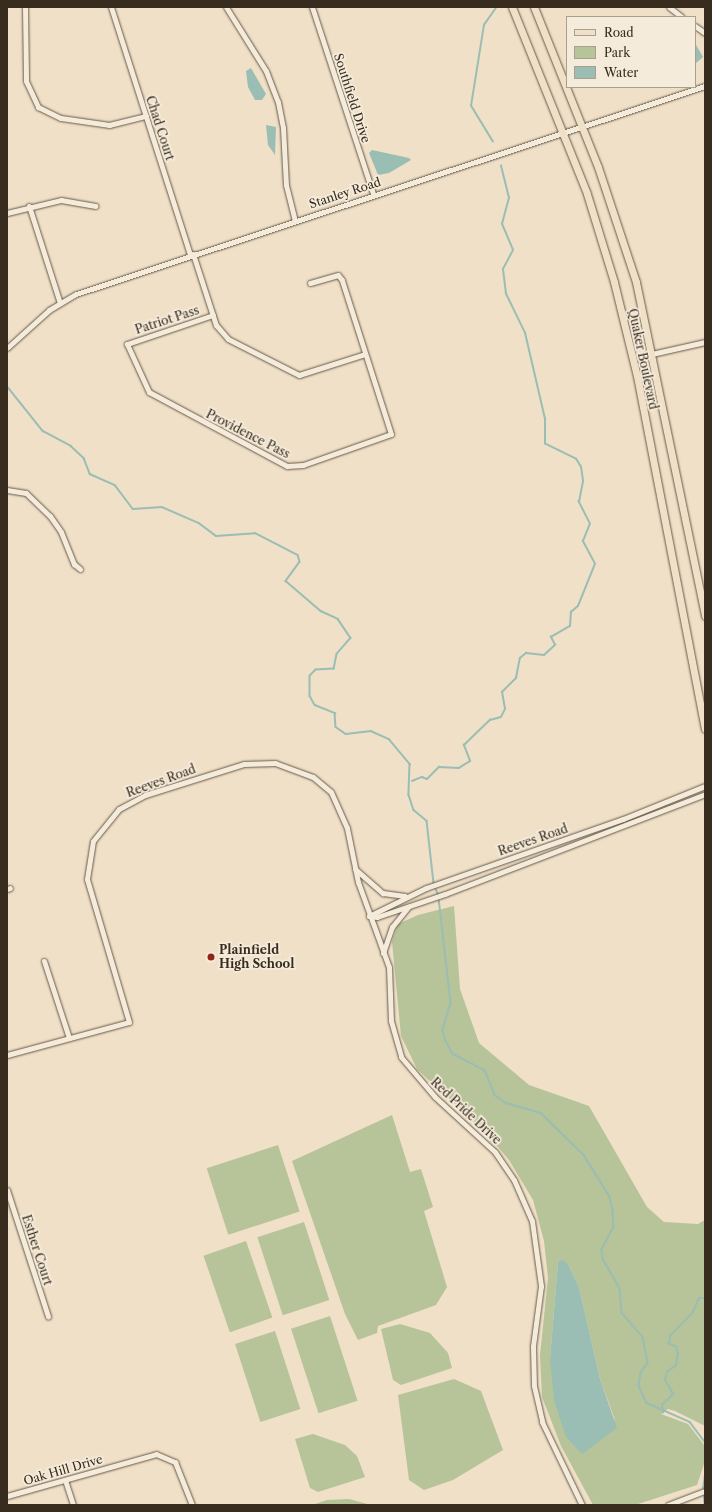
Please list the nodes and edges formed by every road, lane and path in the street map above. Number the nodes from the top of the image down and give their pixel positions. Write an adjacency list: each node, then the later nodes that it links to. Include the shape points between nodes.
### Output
1 (25, 7): 14 (street, via 26,81 38,107 61,118 109,125)
2 (111, 7): 14 (street, Chad Court)
3 (226, 7): 21 (street, via 263,66 278,102 283,128 286,185)
4 (312, 7): 17 (street, Southfield Drive)
5 (512, 7): 16 (main road, Quaker Boulevard)
6 (534, 7): 11 (main road, Quaker Boulevard)
7 (669, 7): 8 (street)
8 (681, 16)
9 (696, 27): 10 (street)
10 (705, 34)
11 (566, 85)
12 (705, 86): 15 (street, Stanley Road)
13 (567, 88): 15 (main road, Quaker Boulevard)
14 (146, 116): 22 (street, Chad Court)
15 (583, 126): 16 (street, Stanley Road); 30 (main road, Quaker Boulevard, via 634,275)
16 (564, 133): 17 (street, Stanley Road); 34 (main road, Quaker Boulevard, via 598,227 628,338)
17 (373, 194): 21 (street, Stanley Road)
18 (29, 206): 19 (street, via 61,200); 20 (street); 24 (street)
19 (96, 206)
20 (7, 213)
21 (295, 220): 22 (street, Stanley Road)
22 (191, 254): 24 (street, Stanley Road); 25 (street, Chad Court)
23 (310, 283): 29 (street, via 338,275)
24 (60, 303): 28 (street, Stanley Road)
25 (213, 316): 27 (street, Patriot Pass); 29 (street, Chad Court, via 224,336 293,374 305,374)
26 (705, 342): 30 (street)
27 (127, 344): 29 (street, Providence Pass, via 149,392 281,465 303,465 391,434)
28 (7, 348)
29 (365, 354)
30 (652, 354): 33 (main road, Quaker Boulevard)
31 (7, 490): 32 (street, via 26,493 50,516 61,532 74,564)
32 (80, 570)
33 (705, 616)
34 (705, 729)
35 (705, 786): 38 (street, Reeves Road)
36 (705, 794): 39 (street, Reeves Road)
37 (355, 869): 38 (street, via 383,893 398,897); 40 (street, Reeves Road); 43 (street, Reeves Road, via 347,828 331,792 296,769 275,763 244,764 131,801 104,823 93,841 87,879 129,1022)
38 (412, 894): 40 (street, Reeves Road)
39 (409, 907): 40 (street, Reeves Road, via 377,917); 41 (street, via 394,923)
40 (369, 916): 41 (street, Red Pride Drive)
41 (383, 953): 52 (street, Red Pride Drive, via 389,967 394,1040 401,1057 421,1083 480,1136 506,1165 532,1221 541,1286 533,1346 534,1386 542,1422)
42 (44, 961): 43 (street)
43 (69, 1038): 44 (street, Reeves Road)
44 (7, 1055)
45 (7, 1190): 46 (street, Esther Court)
46 (48, 1316)
47 (65, 1480): 49 (street, Oak Hill Drive); 50 (street); 51 (street, Oak Hill Drive, via 148,1455 170,1458 180,1471)
48 (705, 1491): 53 (street)
49 (7, 1496)
50 (73, 1505)
51 (192, 1505)
52 (582, 1505)
53 (668, 1505)

